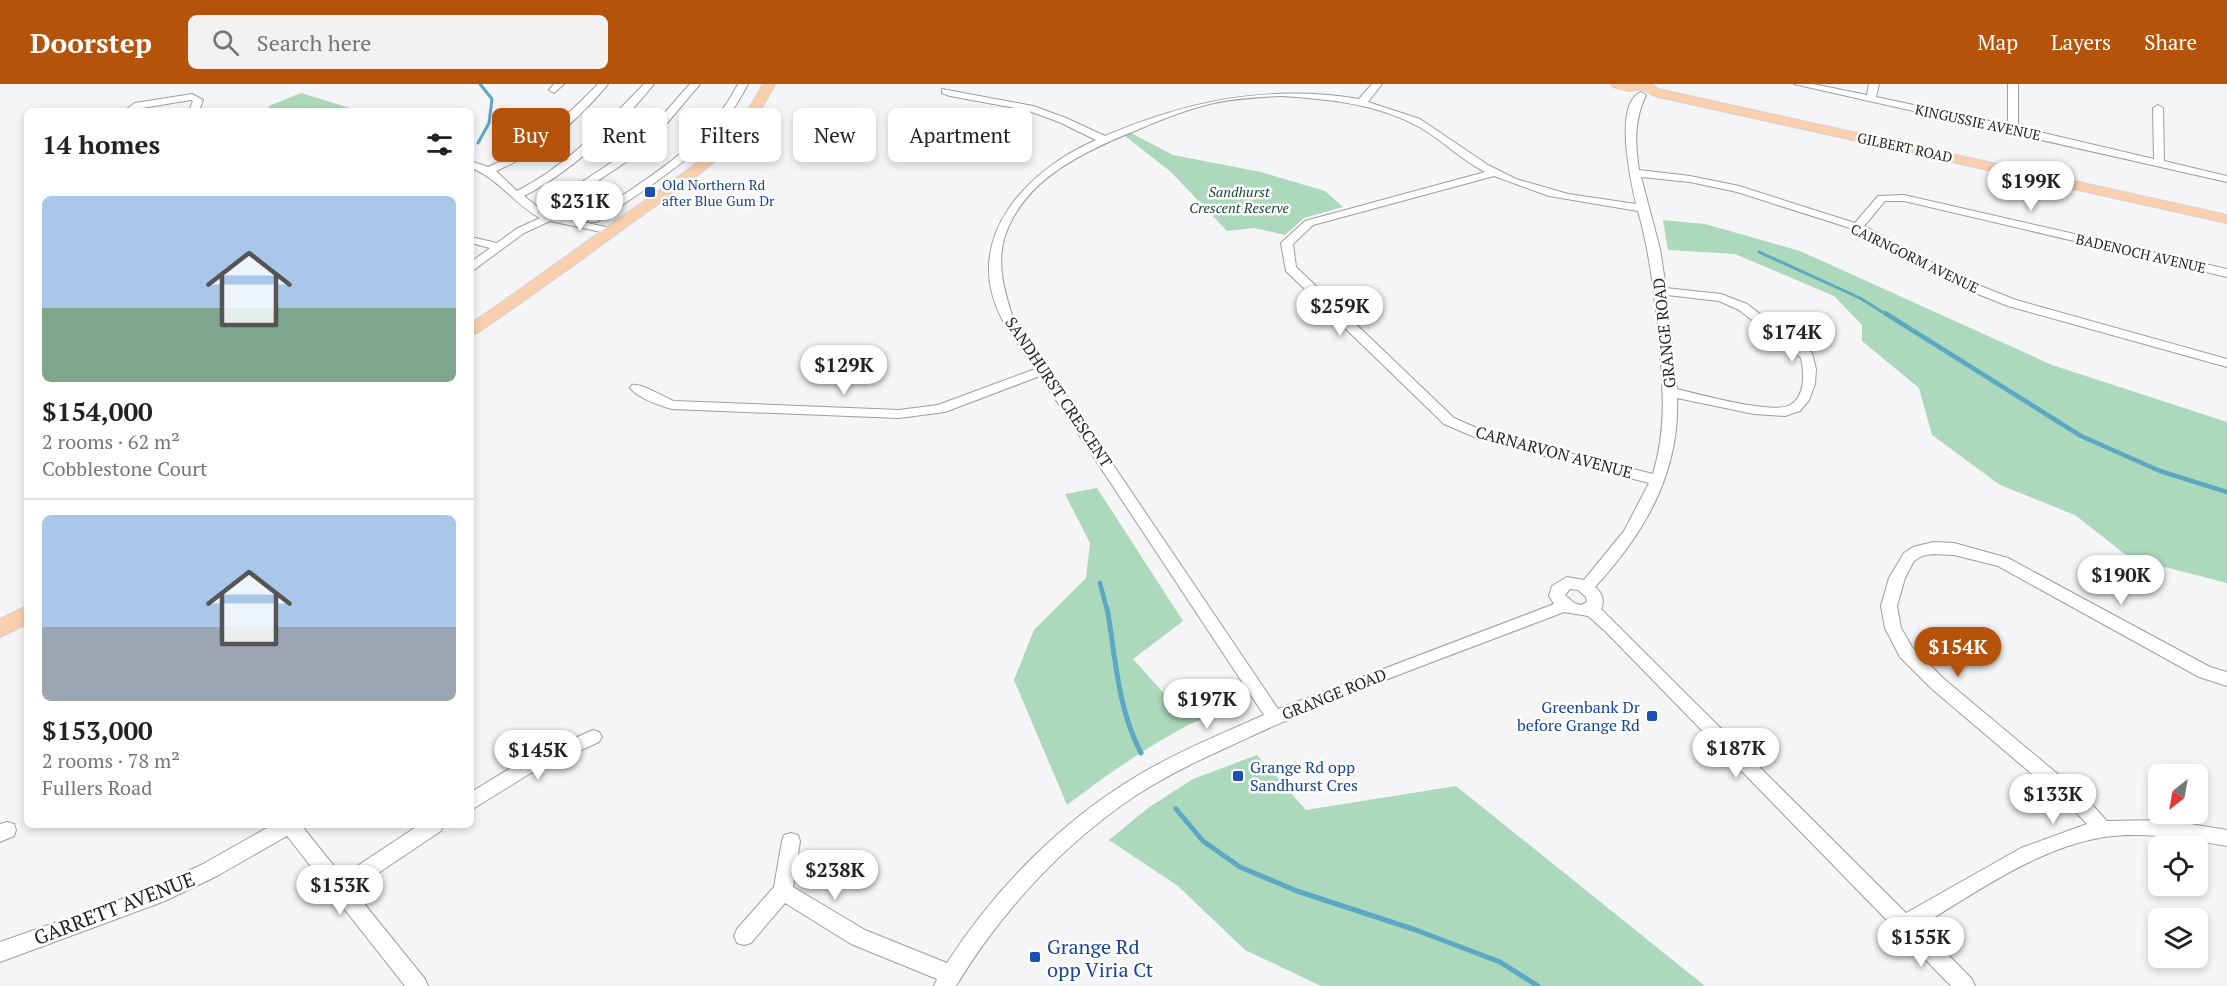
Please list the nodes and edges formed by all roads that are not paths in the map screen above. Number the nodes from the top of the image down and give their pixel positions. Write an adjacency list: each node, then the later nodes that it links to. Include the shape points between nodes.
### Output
1 (603, 84): 22 (street, via 553,135 514,161)
2 (649, 84): 26 (street, via 588,147 547,180)
3 (695, 84): 28 (street, via 625,158 585,184)
4 (743, 84): 30 (street, via 701,142)
5 (769, 84): 32 (main road, via 752,118 725,147)
6 (1377, 84): 14 (street)
7 (1800, 84): 13 (street, KINGUSSIE AVENUE)
8 (1874, 84): 13 (street)
9 (2013, 84): 18 (street)
10 (1623, 85): 12 (main road, GILBERT ROAD, via 1631,91)
11 (945, 90): 19 (street, via 1020,105 1067,121)
12 (1647, 93): 24 (street, GRANGE ROAD, via 1634,107 1630,128); 29 (main road, GILBERT ROAD)
13 (1871, 99): 18 (street, KINGUSSIE AVENUE)
14 (1363, 101): 19 (street, SANDHURST CRESCENT, via 1288,91 1224,95 1172,111); 23 (street, SANDHURST CRESCENT, via 1417,121)
15 (134, 108): 16 (street, via 192,97 198,100)
16 (195, 108)
17 (2158, 108): 20 (street)
18 (2013, 129): 20 (street, KINGUSSIE AVENUE)
19 (1104, 140): 40 (street, SANDHURST CRESCENT, via 1062,161 1034,184 1010,213 996,246 994,266 999,298 1016,331)
20 (2159, 162): 25 (street, KINGUSSIE AVENUE)
21 (474, 165): 22 (street)
22 (488, 171): 26 (street)
23 (1494, 173): 27 (street, SANDHURST CRESCENT, via 1552,194); 43 (street, CARNARVON AVENUE, via 1309,223 1287,243 1290,268 1449,422 1484,436)
24 (1636, 173): 27 (street, GRANGE ROAD); 31 (street, CAIRNGORM AVENUE, via 1724,185)
25 (2227, 179)
26 (516, 196): 28 (street)
27 (1644, 208): 37 (street, GRANGE ROAD)
28 (549, 216): 30 (street); 32 (street); 34 (street)
29 (2227, 219)
30 (593, 220): 32 (street)
31 (1857, 227): 36 (street, BADENOCH AVENUE, via 1882,198 1904,198); 39 (street, CAIRNGORM AVENUE, via 1959,282 2012,303)
32 (611, 231): 38 (main road)
33 (474, 241): 34 (street)
34 (500, 247): 35 (street)
35 (474, 266)
36 (2227, 273)
37 (1660, 291): 42 (street, GRANGE ROAD); 42 (street, via 1721,298 1743,307 1807,356 1811,374 1804,396 1795,408 1776,413)
38 (474, 328)
39 (2227, 363)
40 (1044, 370): 41 (street, via 940,409 899,414 672,405); 50 (street, SANDHURST CRESCENT)
41 (637, 388)
42 (1671, 392): 43 (street, GRANGE ROAD, via 1670,430)
43 (1659, 481): 44 (street, GRANGE ROAD, via 1632,534)
44 (1586, 587): 45 (street, via 1573,583 1561,586 1557,596); 46 (street, via 1596,598)
45 (1564, 606): 46 (street, via 1579,611); 50 (street, GRANGE ROAD)
46 (1590, 609): 61 (street)
47 (24, 616): 48 (main road)
48 (0, 629)
49 (2227, 679): 56 (street, via 2205,672 2003,562 1954,549 1933,548 1910,557 1896,578 1889,606 1893,627 1906,652 1938,684 2078,802)
50 (1275, 718): 64 (street, GRANGE ROAD, via 1173,765 1117,799 1068,838 1005,901)
51 (593, 737): 52 (street, via 525,768)
52 (474, 800)
53 (284, 828): 63 (street, GARRETT AVENUE, via 158,895)
54 (292, 828): 59 (street)
55 (430, 828): 59 (street)
56 (2103, 829): 57 (street, via 2144,827); 61 (street, via 2034,851)
57 (2227, 838)
58 (791, 841): 60 (street)
59 (341, 887): 65 (street)
60 (783, 891): 62 (street); 64 (street, via 858,937)
61 (1904, 924): 66 (street)
62 (744, 936)
63 (0, 952)
64 (947, 980)
65 (418, 986)
66 (1965, 986)

